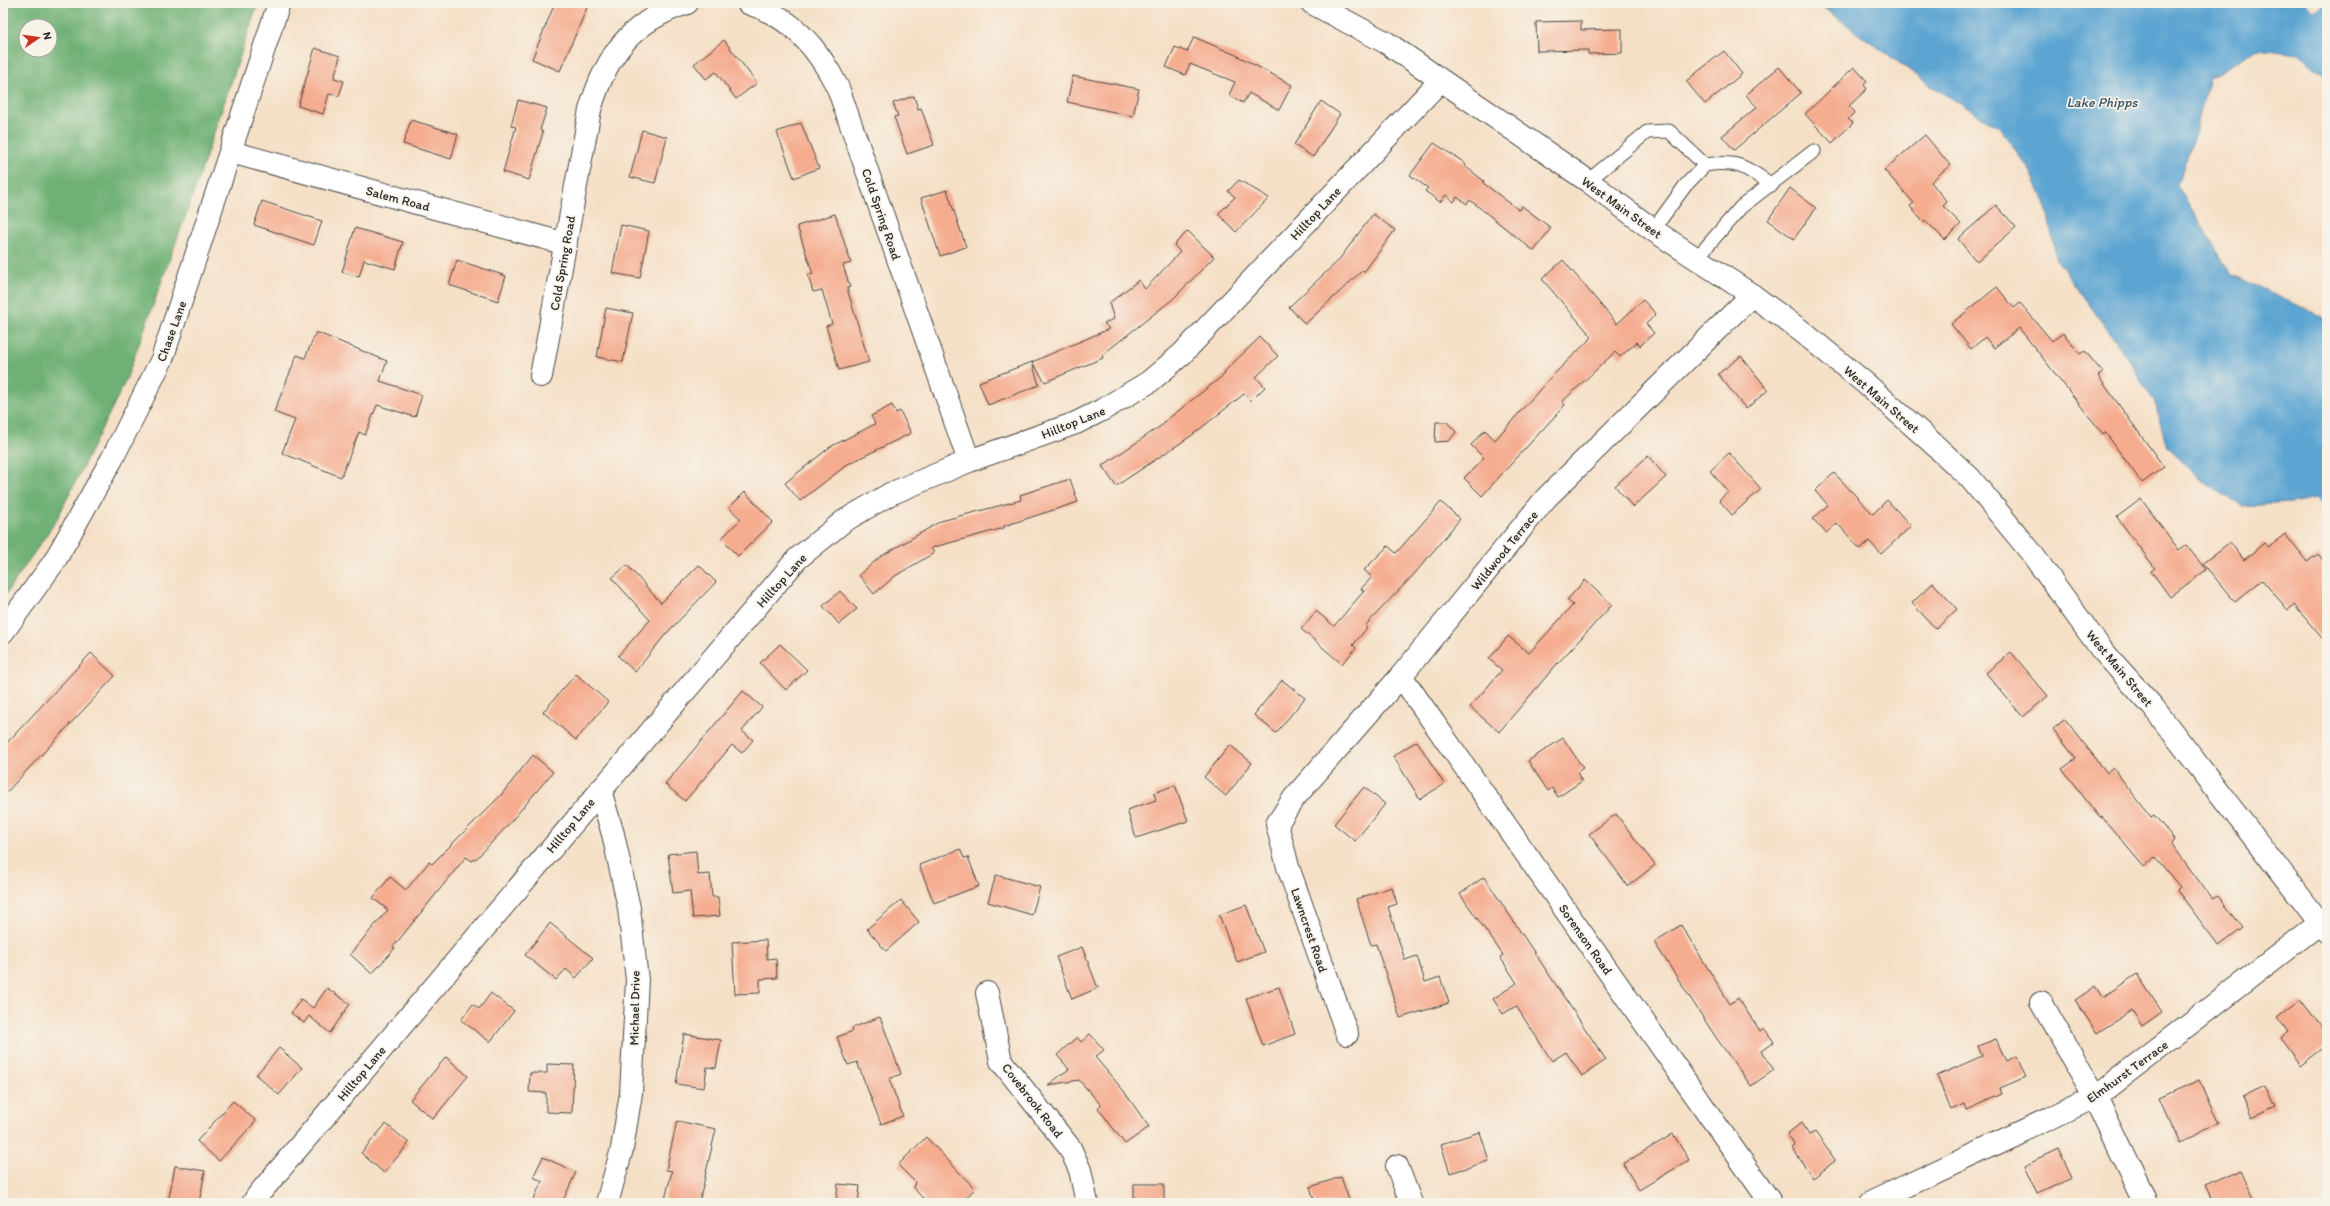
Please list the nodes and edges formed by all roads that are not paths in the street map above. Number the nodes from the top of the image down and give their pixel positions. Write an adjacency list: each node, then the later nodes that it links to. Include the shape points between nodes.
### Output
1 (279, 3): 7 (street, Chase Lane)
2 (687, 3): 12 (street, Cold Spring Road, via 669,9 646,22 624,40 598,83 590,110)
3 (748, 3): 16 (street, Cold Spring Road, via 781,17 798,30 826,63 838,88)
4 (1312, 3): 5 (street, West Main Street, via 1387,43)
5 (1440, 81): 9 (street, West Main Street); 16 (street, Hilltop Lane, via 1182,354 1149,382 1125,398 1076,422)
6 (1814, 151): 10 (lane)
7 (231, 152): 12 (street, Salem Road); 17 (street, Chase Lane, via 162,359 112,459 54,562)
8 (1705, 165): 9 (lane, via 1669,130 1647,132); 10 (lane, via 1742,165); 11 (lane, via 1685,186)
9 (1588, 181): 11 (street, West Main Street)
10 (1772, 185): 13 (lane, via 1741,207)
11 (1653, 230): 13 (street, West Main Street)
12 (566, 244): 15 (street, Cold Spring Road)
13 (1696, 259): 14 (street, West Main Street)
14 (1752, 295): 18 (street, Wildwood Terrace, via 1546,498); 21 (street, West Main Street, via 1865,383 1970,478 2030,550 2101,649 2153,707)
15 (542, 376)
16 (969, 460): 19 (street, Hilltop Lane, via 890,494 844,521 797,559)
17 (3, 632)
18 (1402, 676): 20 (street, Wildwood Terrace, via 1294,798); 31 (street, Sorenson Road)
19 (600, 790): 27 (street, Hilltop Lane); 28 (street, Michael Drive, via 614,834 630,908 637,980 631,1092 622,1149)
20 (1277, 824): 24 (street, Lawncrest Road, via 1288,867)
21 (2323, 927): 25 (street, Elmhurst Terrace)
22 (987, 993): 29 (street, Covebrook Road, via 1001,1060 1070,1148 1080,1170)
23 (2041, 1002): 25 (street)
24 (1347, 1034)
25 (2095, 1097): 32 (street, Elmhurst Terrace); 33 (street)
26 (1397, 1166): 30 (street)
27 (253, 1203)
28 (607, 1203)
29 (1087, 1203)
30 (1411, 1203)
31 (1771, 1203)
32 (1870, 1203)
33 (2146, 1203)

